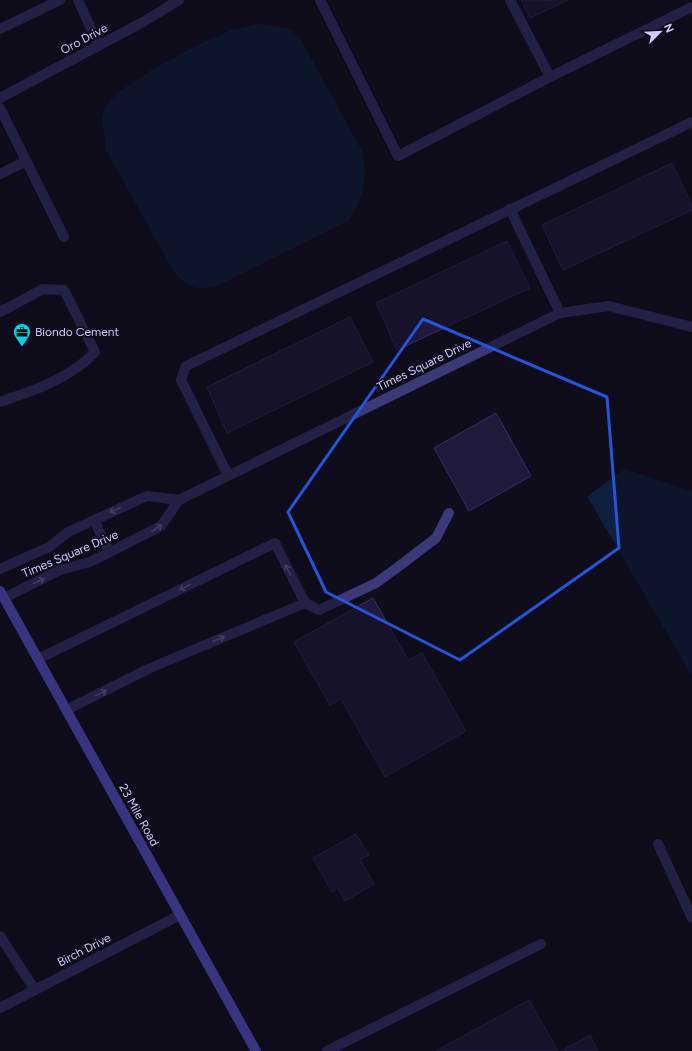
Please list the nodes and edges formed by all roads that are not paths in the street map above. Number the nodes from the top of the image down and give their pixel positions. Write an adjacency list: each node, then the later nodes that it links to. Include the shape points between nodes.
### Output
1 (60, 0): 7 (street)
2 (78, 0): 8 (street)
3 (178, 0): 8 (street, Oro Drive)
4 (320, 0): 9 (street, via 398,156)
5 (510, 0): 9 (street)
6 (692, 7): 9 (street)
7 (0, 29)
8 (99, 46): 10 (street, Oro Drive)
9 (550, 77)
10 (0, 98)
11 (0, 108): 13 (street)
12 (692, 122): 15 (street)
13 (26, 161): 14 (street); 16 (street)
14 (0, 174)
15 (510, 209): 18 (street); 21 (street, via 186,366 181,380)
16 (64, 237)
17 (0, 312): 20 (street, via 43,289 64,290 95,352 83,365 34,391)
18 (560, 313): 19 (street, Times Square Drive, via 609,306); 21 (street, Times Square Drive)
19 (692, 327)
20 (0, 402)
21 (228, 476): 22 (street, Times Square Drive)
22 (179, 500): 24 (street, Times Square Drive, one-way to 24, via 147,496); 25 (street, Times Square Drive, one-way to 22, via 161,526)
23 (449, 513): 28 (street, via 436,538 376,583 319,610)
24 (94, 520): 25 (street); 26 (street, Times Square Drive, via 68,532 49,547)
25 (109, 552): 27 (street, Times Square Drive, one-way to 25, via 60,570 90,562)
26 (0, 569)
27 (2, 594): 29 (main road, 23 Mile Road)
28 (305, 603): 29 (street, one-way to 29, via 274,543); 30 (street, one-way to 28, via 148,670)
29 (38, 659): 30 (main road, 23 Mile Road)
30 (66, 710): 32 (main road, 23 Mile Road)
31 (658, 844): 33 (street)
32 (180, 915): 36 (street, Birch Drive); 38 (main road, 23 Mile Road)
33 (692, 918)
34 (0, 936): 36 (street)
35 (541, 944): 39 (street)
36 (35, 990): 37 (street, Birch Drive)
37 (0, 1008)
38 (256, 1051)
39 (327, 1051)

